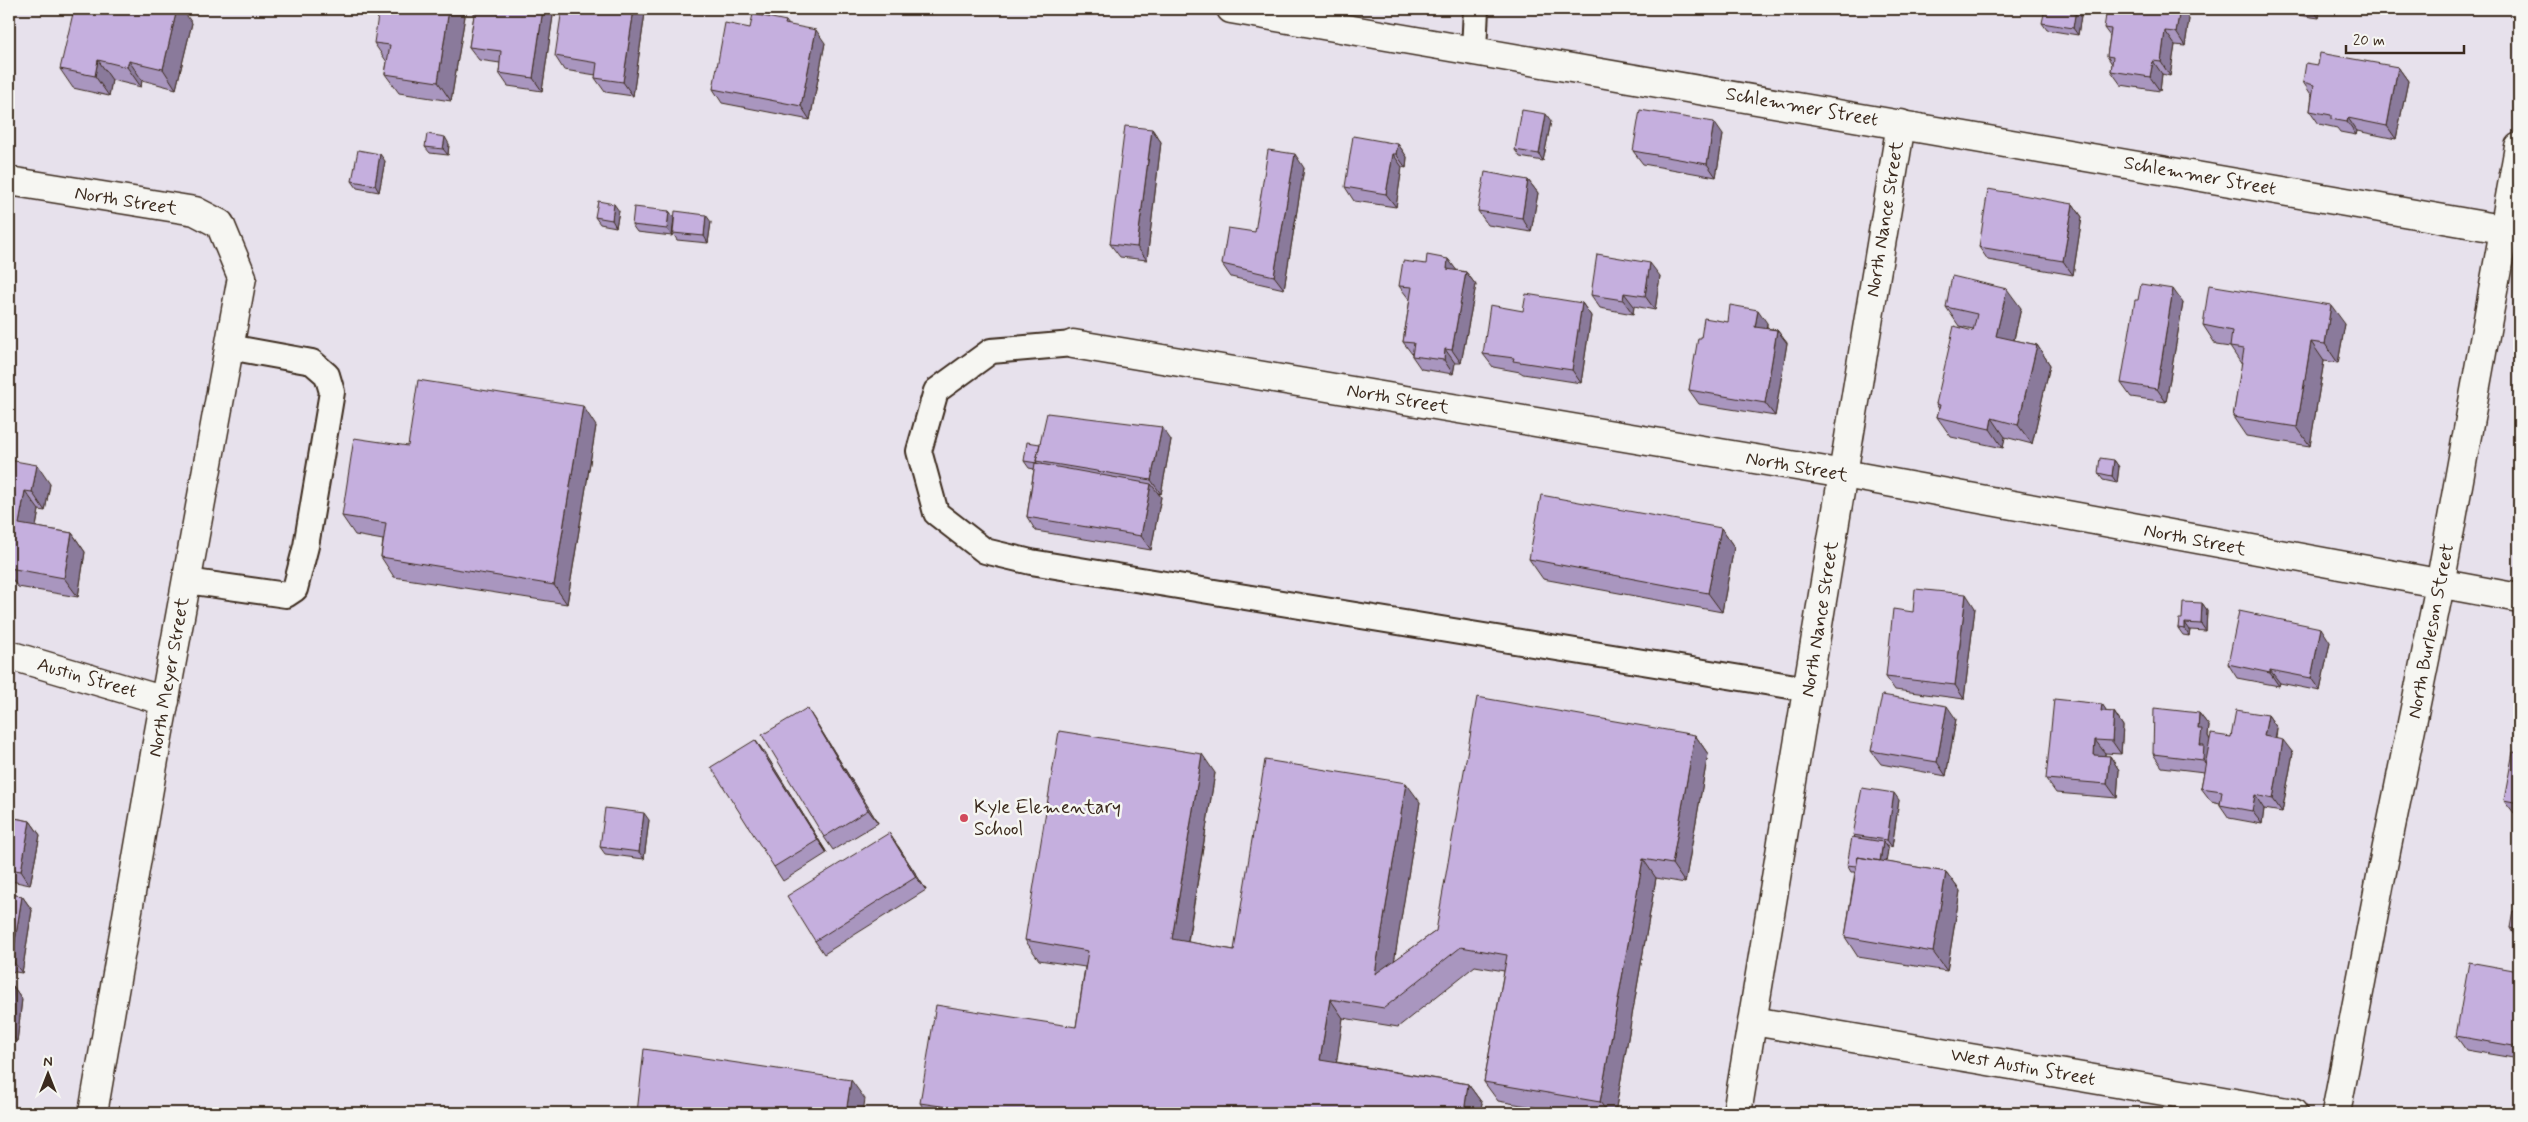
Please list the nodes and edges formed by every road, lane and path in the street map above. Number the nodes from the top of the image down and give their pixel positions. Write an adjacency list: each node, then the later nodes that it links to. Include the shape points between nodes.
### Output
1 (1231, 9): 3 (street, Schlemmer Street)
2 (1476, 9): 3 (lane)
3 (1474, 50): 4 (street, Schlemmer Street)
4 (1900, 124): 7 (street, Schlemmer Street); 11 (street, North Nance Street)
5 (2519, 147): 7 (street, North Burleson Street)
6 (9, 181): 8 (street, North Street, via 195,211 220,224)
7 (2512, 231): 13 (street, North Burleson Street)
8 (229, 243): 10 (street, North Meyer Street, via 242,277)
9 (1073, 344): 11 (street, North Street); 16 (lane, via 991,350 936,391 919,451 936,513 985,552)
10 (229, 347): 12 (street, North Meyer Street); 12 (lane, via 312,362 327,375 332,392 306,546 295,589 286,595)
11 (1844, 474): 13 (street, North Street); 16 (street, North Nance Street)
12 (187, 581): 17 (street, North Meyer Street)
13 (2440, 585): 14 (street, North Street); 22 (street, North Burleson Street)
14 (2519, 598)
15 (9, 655): 17 (street, Austin Street)
16 (1808, 689): 18 (street, North Nance Street)
17 (165, 700): 19 (street, North Meyer Street)
18 (1753, 1021): 20 (street, North Nance Street); 21 (street, West Austin Street)
19 (93, 1113)
20 (1737, 1113)
21 (2292, 1113)
22 (2336, 1113)

